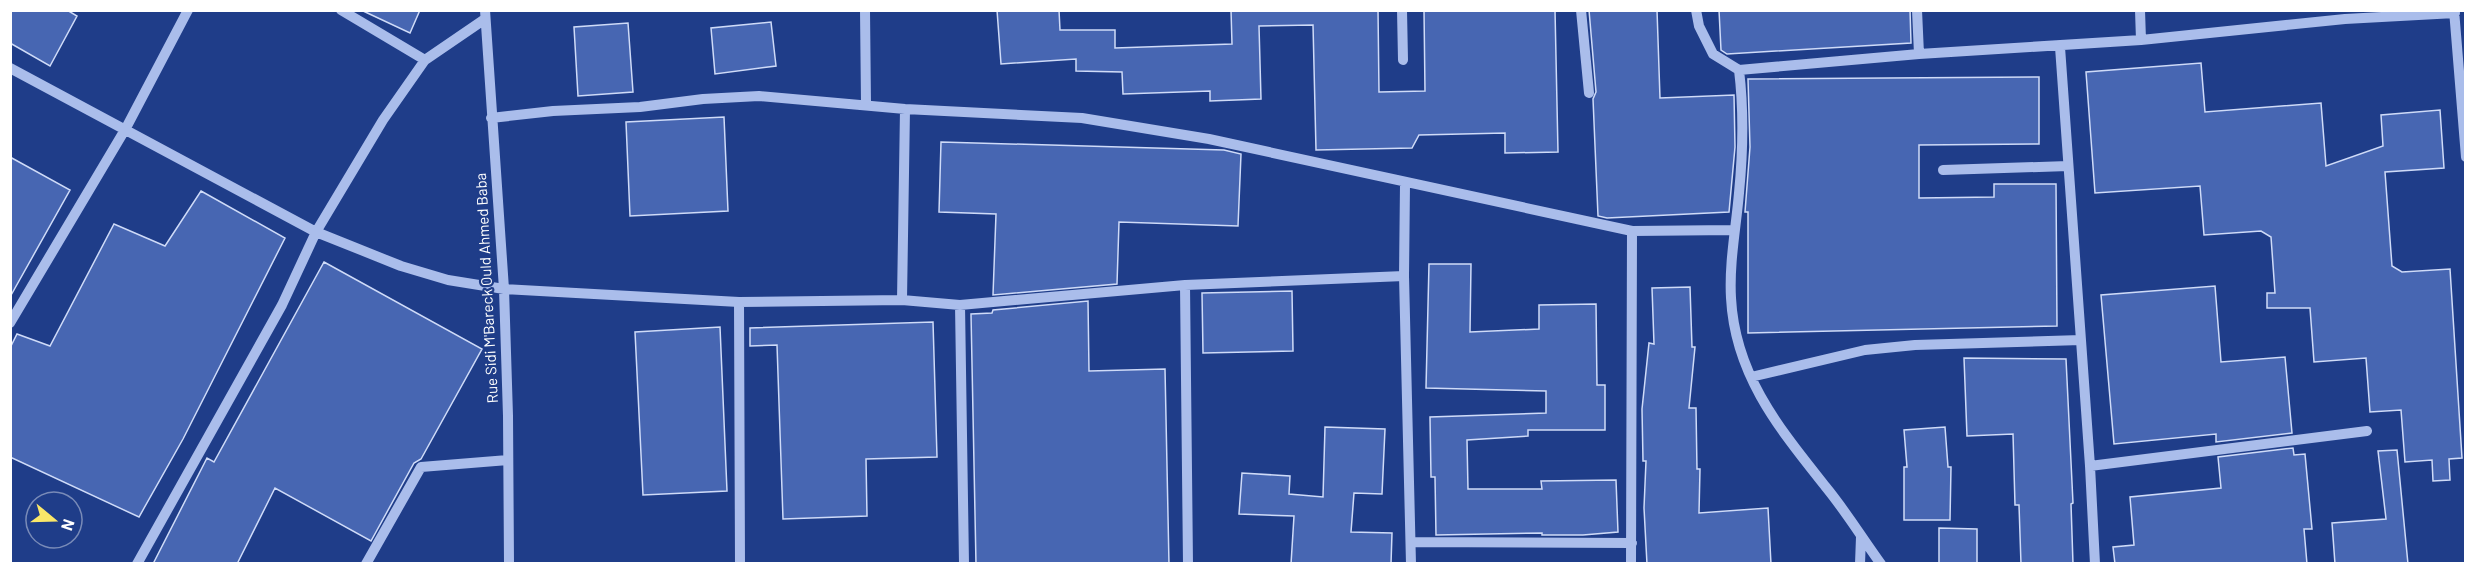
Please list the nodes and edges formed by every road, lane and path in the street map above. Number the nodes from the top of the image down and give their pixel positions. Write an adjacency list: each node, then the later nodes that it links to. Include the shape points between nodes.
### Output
1 (188, 10): 24 (street)
2 (341, 10): 15 (street)
3 (865, 10): 20 (street)
4 (1402, 10): 16 (street)
5 (1581, 10): 19 (street)
6 (1696, 10): 18 (street, via 1713,54)
7 (1917, 10): 14 (street)
8 (2140, 10): 12 (street)
9 (2455, 12): 11 (street); 22 (street)
10 (485, 15): 15 (street); 23 (street, Rue Sidi M'Bareck Ould Ahmed Baba)
11 (2344, 15): 12 (street)
12 (2141, 40): 13 (street)
13 (2060, 47): 14 (street); 26 (street)
14 (1919, 54): 18 (street)
15 (425, 60): 31 (street, via 383,120)
16 (1403, 60)
17 (10, 68): 24 (street)
18 (1739, 70): 29 (street, via 1743,108 1740,193)
19 (1589, 93)
20 (866, 104): 21 (street); 23 (street, via 759,96)
21 (905, 109): 28 (street, via 1082,118 1209,139); 35 (street)
22 (2464, 111): 25 (street)
23 (490, 118): 34 (street, Rue Sidi M'Bareck Ould Ahmed Baba)
24 (126, 128): 31 (street); 38 (street)
25 (2466, 157)
26 (2068, 166): 27 (street); 39 (street)
27 (1943, 170)
28 (1405, 184): 30 (street); 32 (street)
29 (1734, 230): 30 (street); 40 (street, via 1733,318 1736,339)
30 (1632, 231): 46 (street)
31 (316, 232): 34 (street, via 401,266 448,280); 47 (street, via 282,305)
32 (1404, 276): 33 (street); 45 (street)
33 (1185, 285): 37 (street); 52 (street)
34 (504, 289): 36 (street); 42 (street, Rue Sidi M'Bareck Ould Ahmed Baba)
35 (902, 300): 36 (street); 37 (street)
36 (739, 302): 50 (street)
37 (960, 305): 51 (street)
38 (10, 323)
39 (2081, 340): 40 (street, via 1864,350); 43 (street)
40 (1751, 377): 44 (street, via 1767,410)
41 (2367, 431): 43 (street)
42 (508, 460): 48 (street, via 421,467); 49 (street, Rue Sidi M'Bareck Ould Ahmed Baba)
43 (2090, 466): 57 (street)
44 (1861, 537): 55 (street); 56 (street)
45 (1411, 542): 46 (street); 53 (street)
46 (1632, 543): 54 (street)
47 (137, 564)
48 (366, 564)
49 (509, 564)
50 (740, 564)
51 (964, 564)
52 (1188, 564)
53 (1412, 564)
54 (1631, 564)
55 (1860, 564)
56 (1881, 564)
57 (2095, 564)

